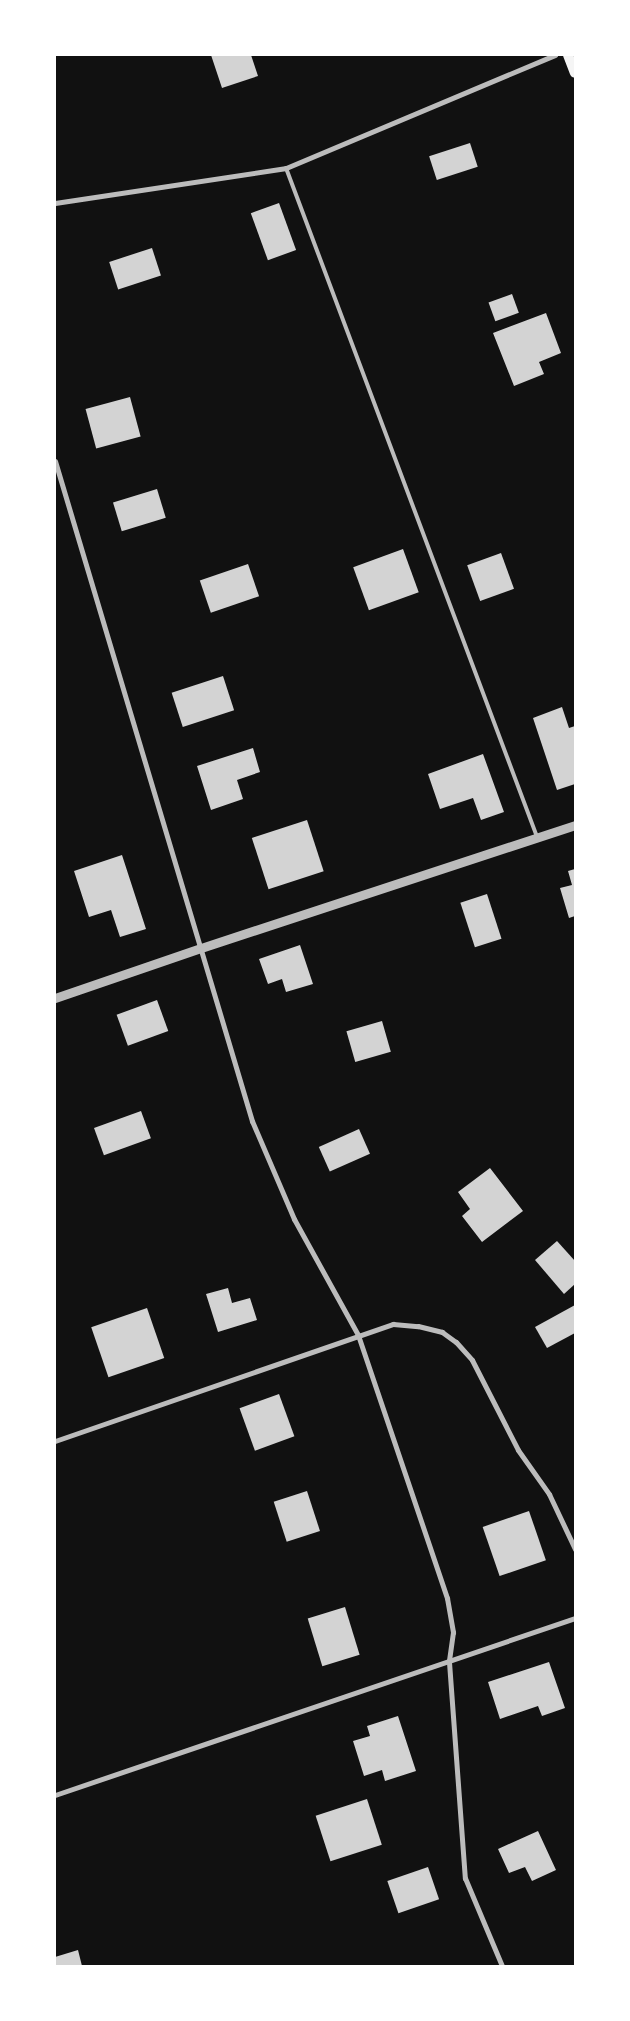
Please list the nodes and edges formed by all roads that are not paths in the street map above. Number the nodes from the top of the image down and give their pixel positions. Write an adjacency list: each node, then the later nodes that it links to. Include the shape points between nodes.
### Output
1 (555, 55): 4 (street)
2 (568, 55): 3 (main road)
3 (575, 73)
4 (286, 168): 5 (street); 8 (lane)
5 (55, 203)
6 (55, 461): 9 (street)
7 (575, 825): 8 (street)
8 (537, 837): 9 (street)
9 (201, 948): 10 (street); 11 (street, via 252,1121 294,1219)
10 (55, 998)
11 (358, 1335): 12 (street); 13 (street, via 393,1324 442,1332 456,1342 472,1360 518,1450 550,1494); 15 (street, via 447,1598 453,1632)
12 (55, 1441)
13 (575, 1550)
14 (575, 1618): 15 (street)
15 (449, 1662): 16 (street); 17 (street, via 465,1878)
16 (55, 1795)
17 (502, 1966)

